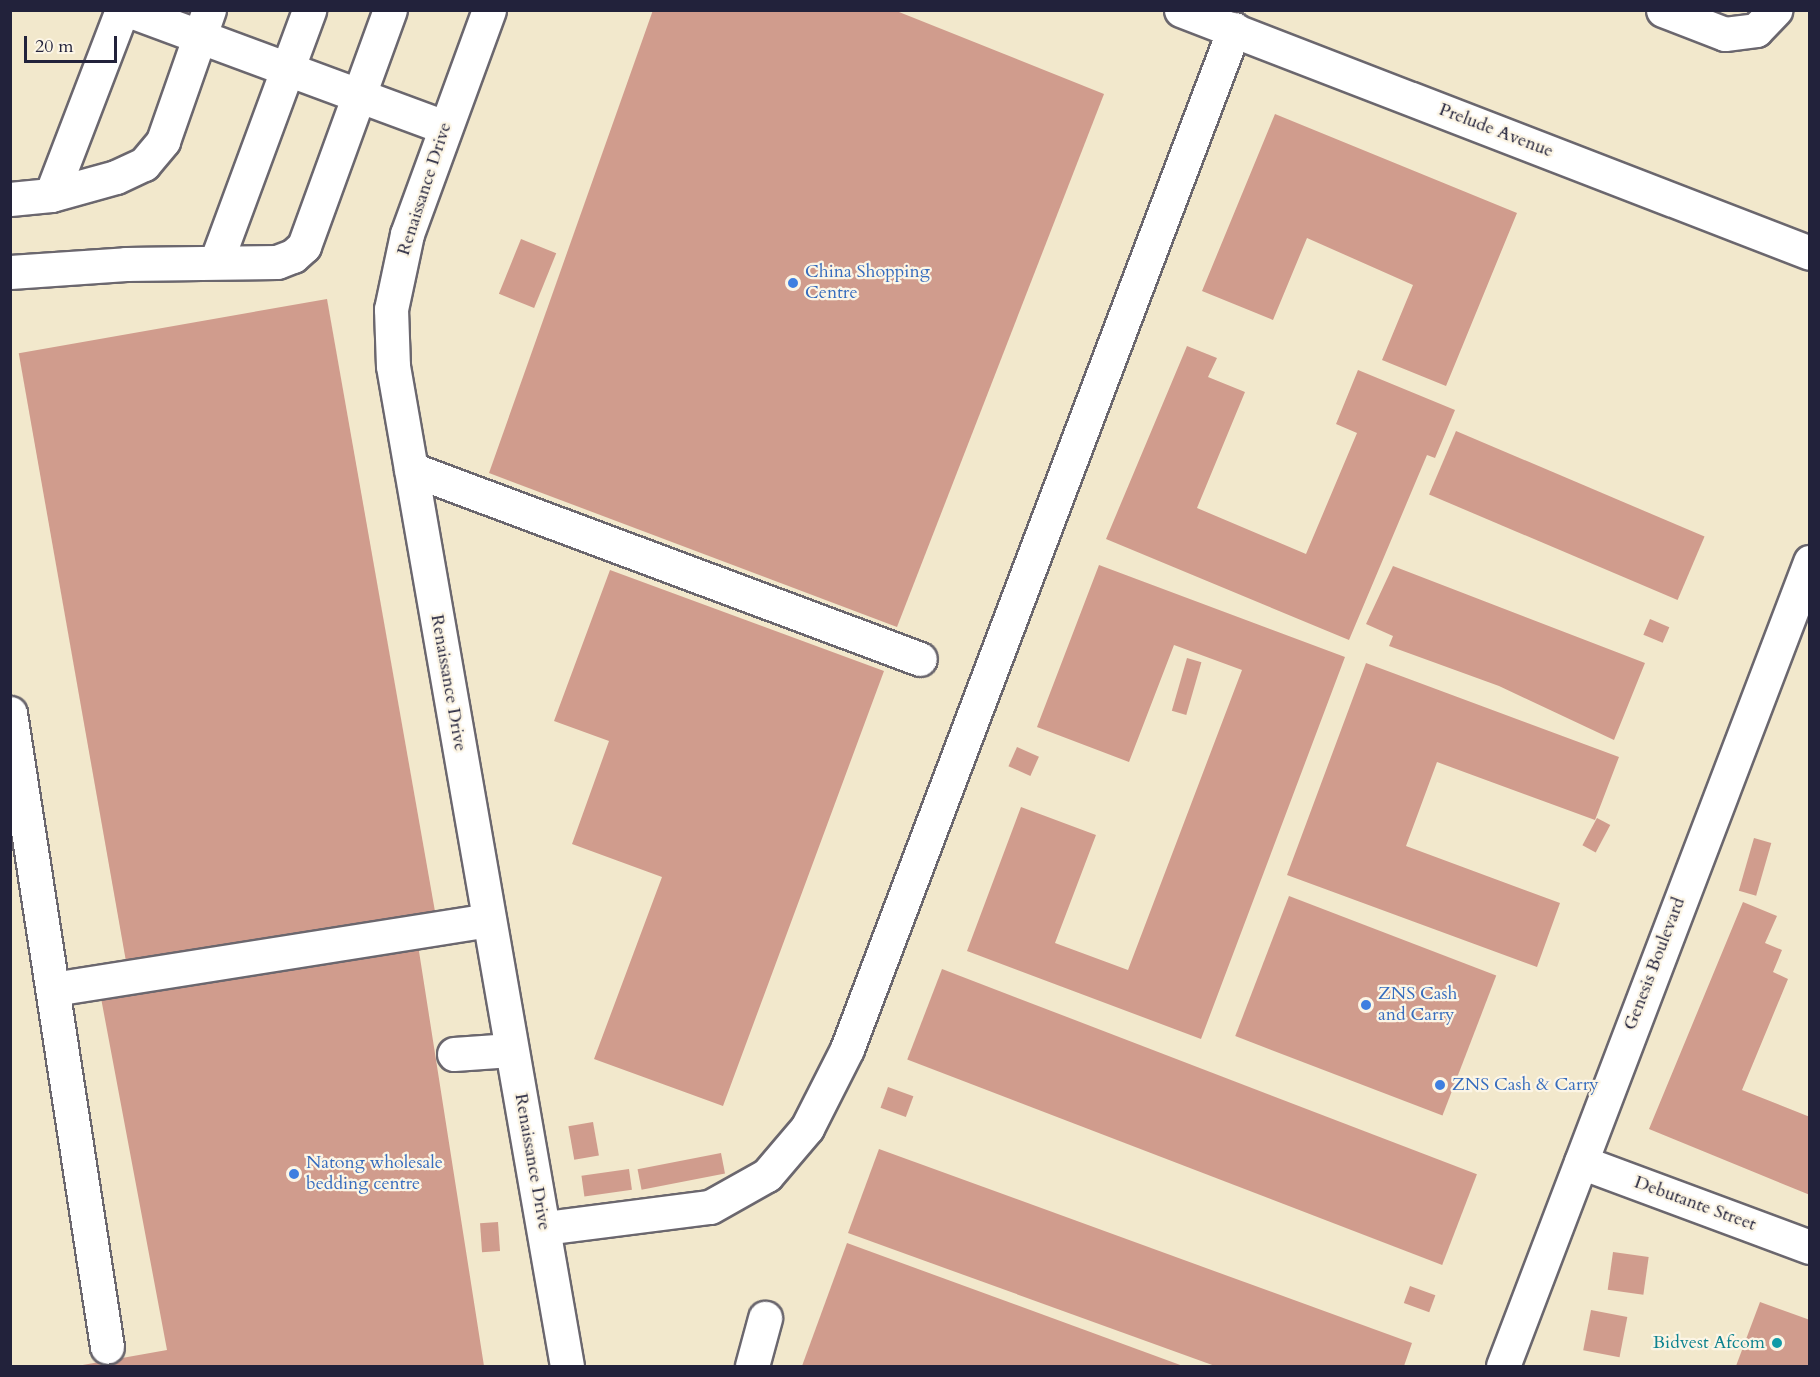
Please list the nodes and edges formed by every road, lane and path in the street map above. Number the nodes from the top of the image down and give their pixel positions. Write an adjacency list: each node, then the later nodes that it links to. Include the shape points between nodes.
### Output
1 (122, 10): 14 (street)
2 (128, 10): 9 (street)
3 (309, 10): 11 (street)
4 (390, 10): 12 (street)
5 (489, 10): 13 (street, Renaissance Drive)
6 (1181, 10): 10 (street, Prelude Avenue)
7 (1663, 10): 8 (street, via 1725,34 1756,30)
8 (1775, 10)
9 (204, 24): 11 (street); 14 (street, via 163,141 144,164 116,177)
10 (1234, 29): 16 (street, Prelude Avenue); 28 (street, via 847,1049 807,1128 767,1175 710,1207)
11 (287, 67): 12 (street); 17 (street)
12 (358, 97): 13 (street); 17 (street, via 304,246 278,262)
13 (445, 127): 19 (street, Renaissance Drive, via 407,234 390,309 393,366)
14 (51, 195): 15 (street)
15 (10, 199)
16 (1809, 253)
17 (216, 262): 18 (street)
18 (10, 272)
19 (411, 469): 21 (street); 23 (street, Renaissance Drive)
20 (1809, 562): 27 (street, Genesis Boulevard)
21 (920, 659)
22 (10, 713): 24 (street)
23 (489, 920): 24 (street); 25 (street, Renaissance Drive)
24 (53, 989): 31 (street)
25 (511, 1050): 26 (street); 28 (street, Renaissance Drive)
26 (454, 1054)
27 (1581, 1162): 29 (street, Debutante Street); 34 (street, Genesis Boulevard)
28 (544, 1228): 32 (street, Renaissance Drive)
29 (1809, 1246)
30 (765, 1318): 33 (street)
31 (107, 1347)
32 (567, 1366)
33 (752, 1366)
34 (1503, 1366)

